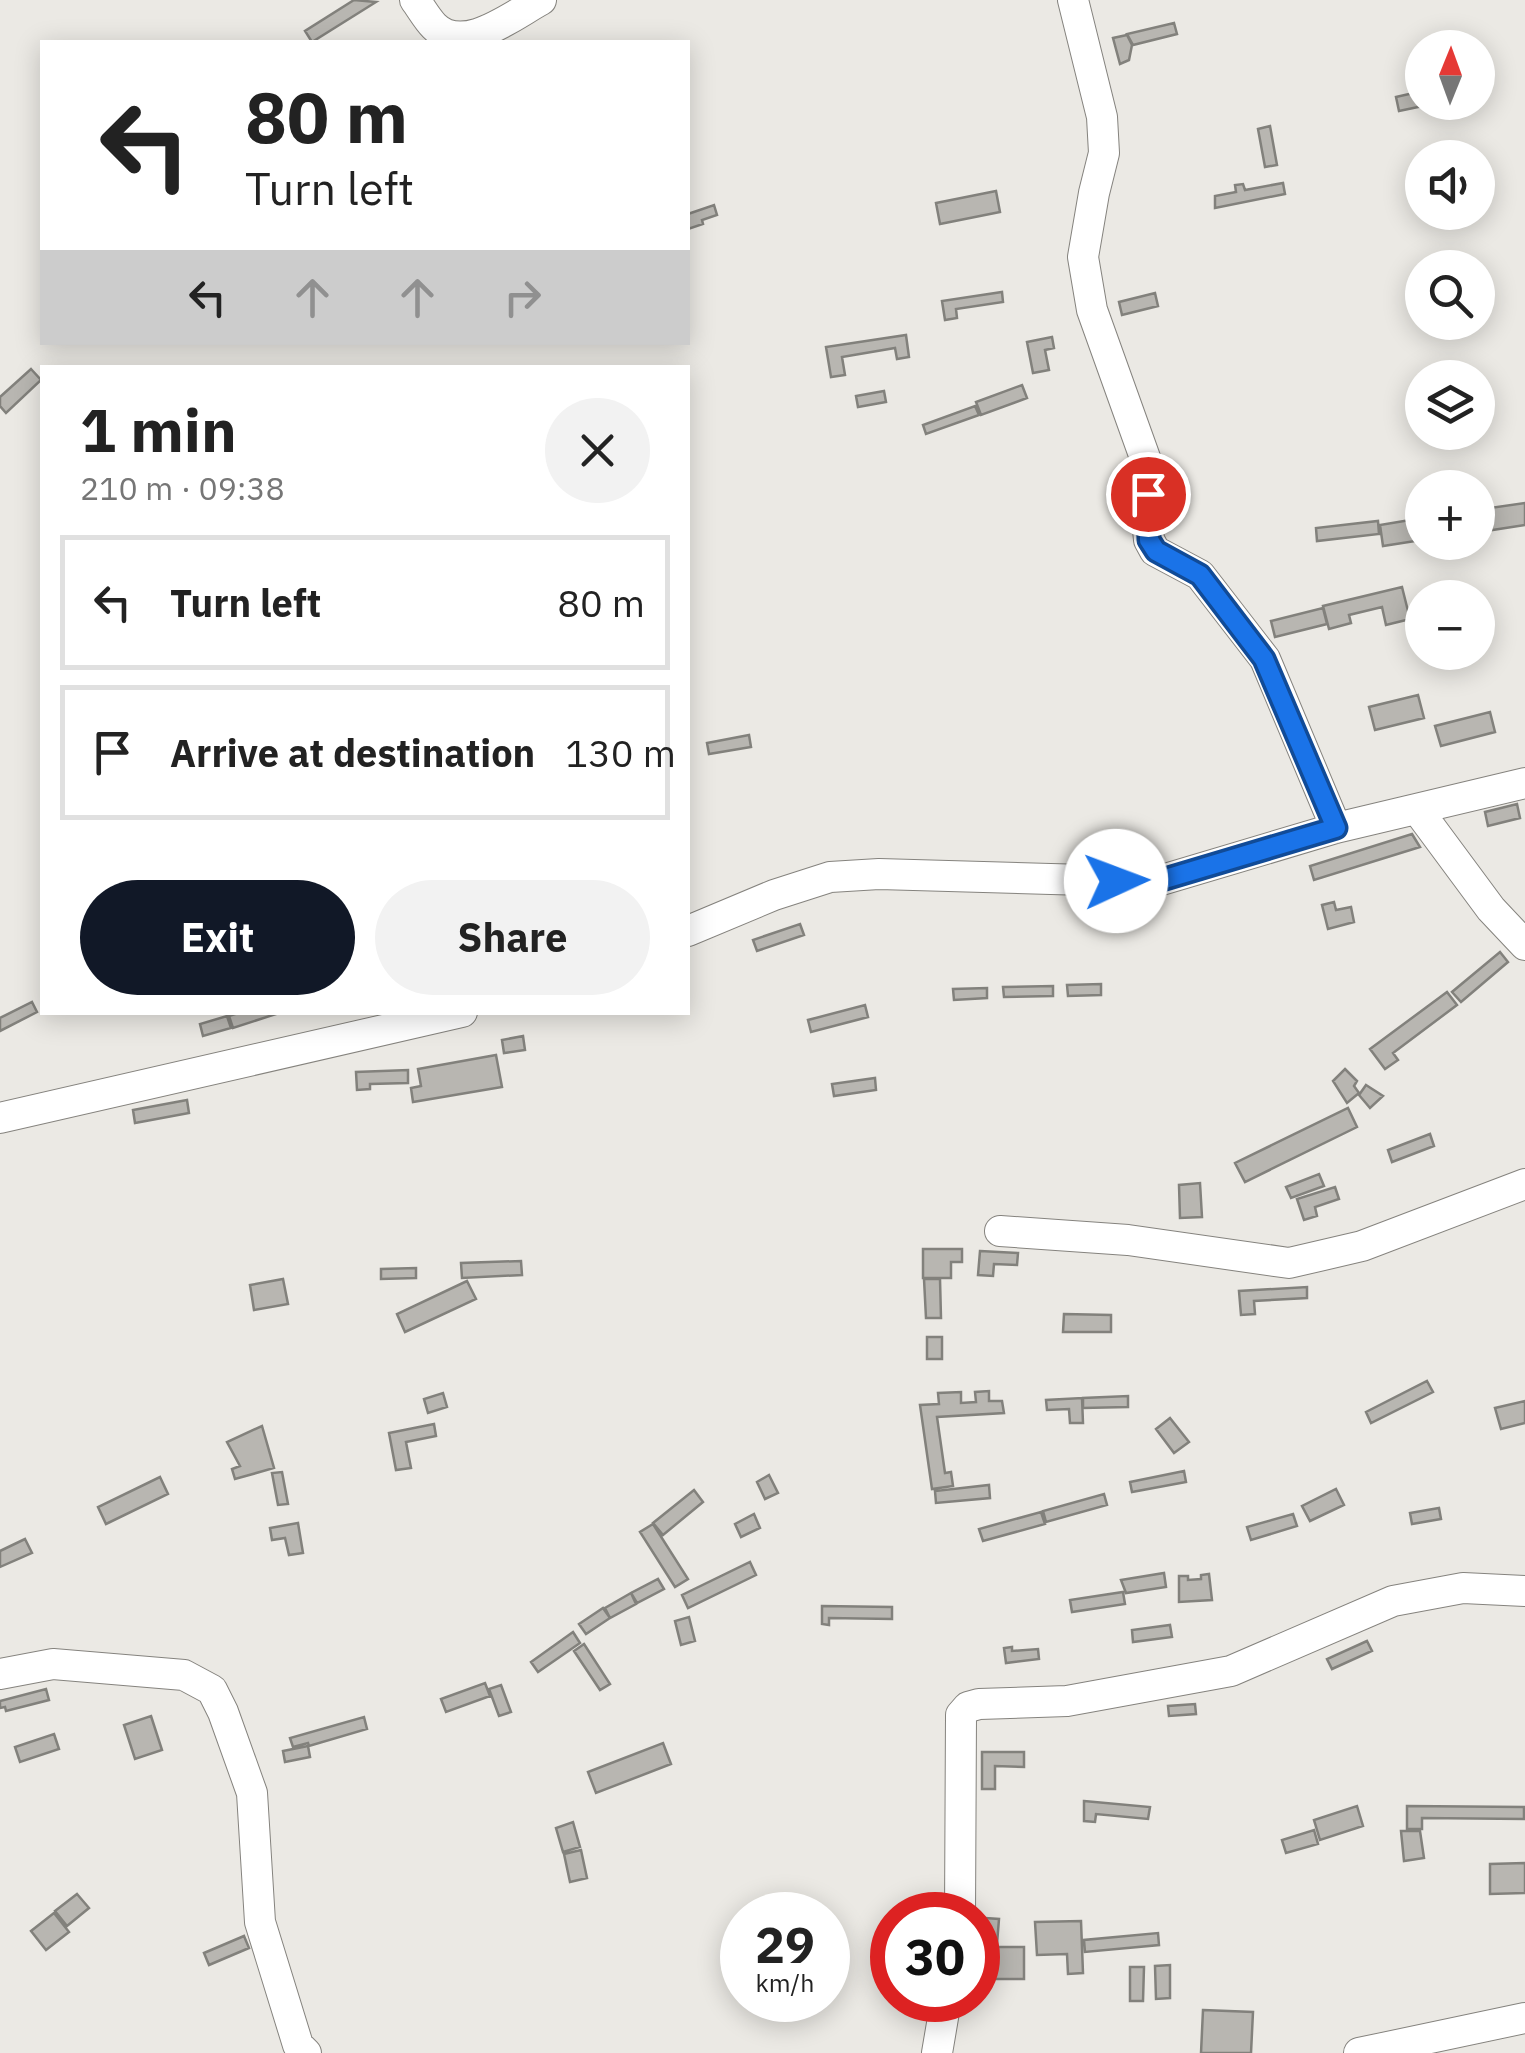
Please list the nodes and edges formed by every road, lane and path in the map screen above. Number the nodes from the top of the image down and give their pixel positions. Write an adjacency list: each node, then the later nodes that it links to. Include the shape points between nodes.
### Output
1 (415, 0): 2 (street, via 436,29 468,38)
2 (541, 0)
3 (1074, 0): 6 (street, via 1104,153 1083,257 1092,310 1149,469 1149,540 1156,551 1200,575 1264,659)
4 (1525, 783): 5 (street)
5 (1417, 809): 6 (street); 8 (street)
6 (1336, 828): 7 (street, via 1155,882 830,877)
7 (690, 930)
8 (1525, 945)
9 (449, 1015): 10 (street)
10 (0, 1118)
11 (1525, 1184): 12 (street, via 1362,1246 1289,1263 1128,1240)
12 (1000, 1231)
13 (1525, 1590): 15 (street, via 1463,1588 1393,1601 1231,1671 1067,1701 968,1707 961,1715)
14 (0, 1674): 18 (street, via 53,1664 184,1675 212,1690 252,1793 260,1922)
15 (960, 1892)
16 (1525, 2018): 20 (street)
17 (942, 2022): 19 (street)
18 (306, 2053)
19 (937, 2053)
20 (1359, 2053)

